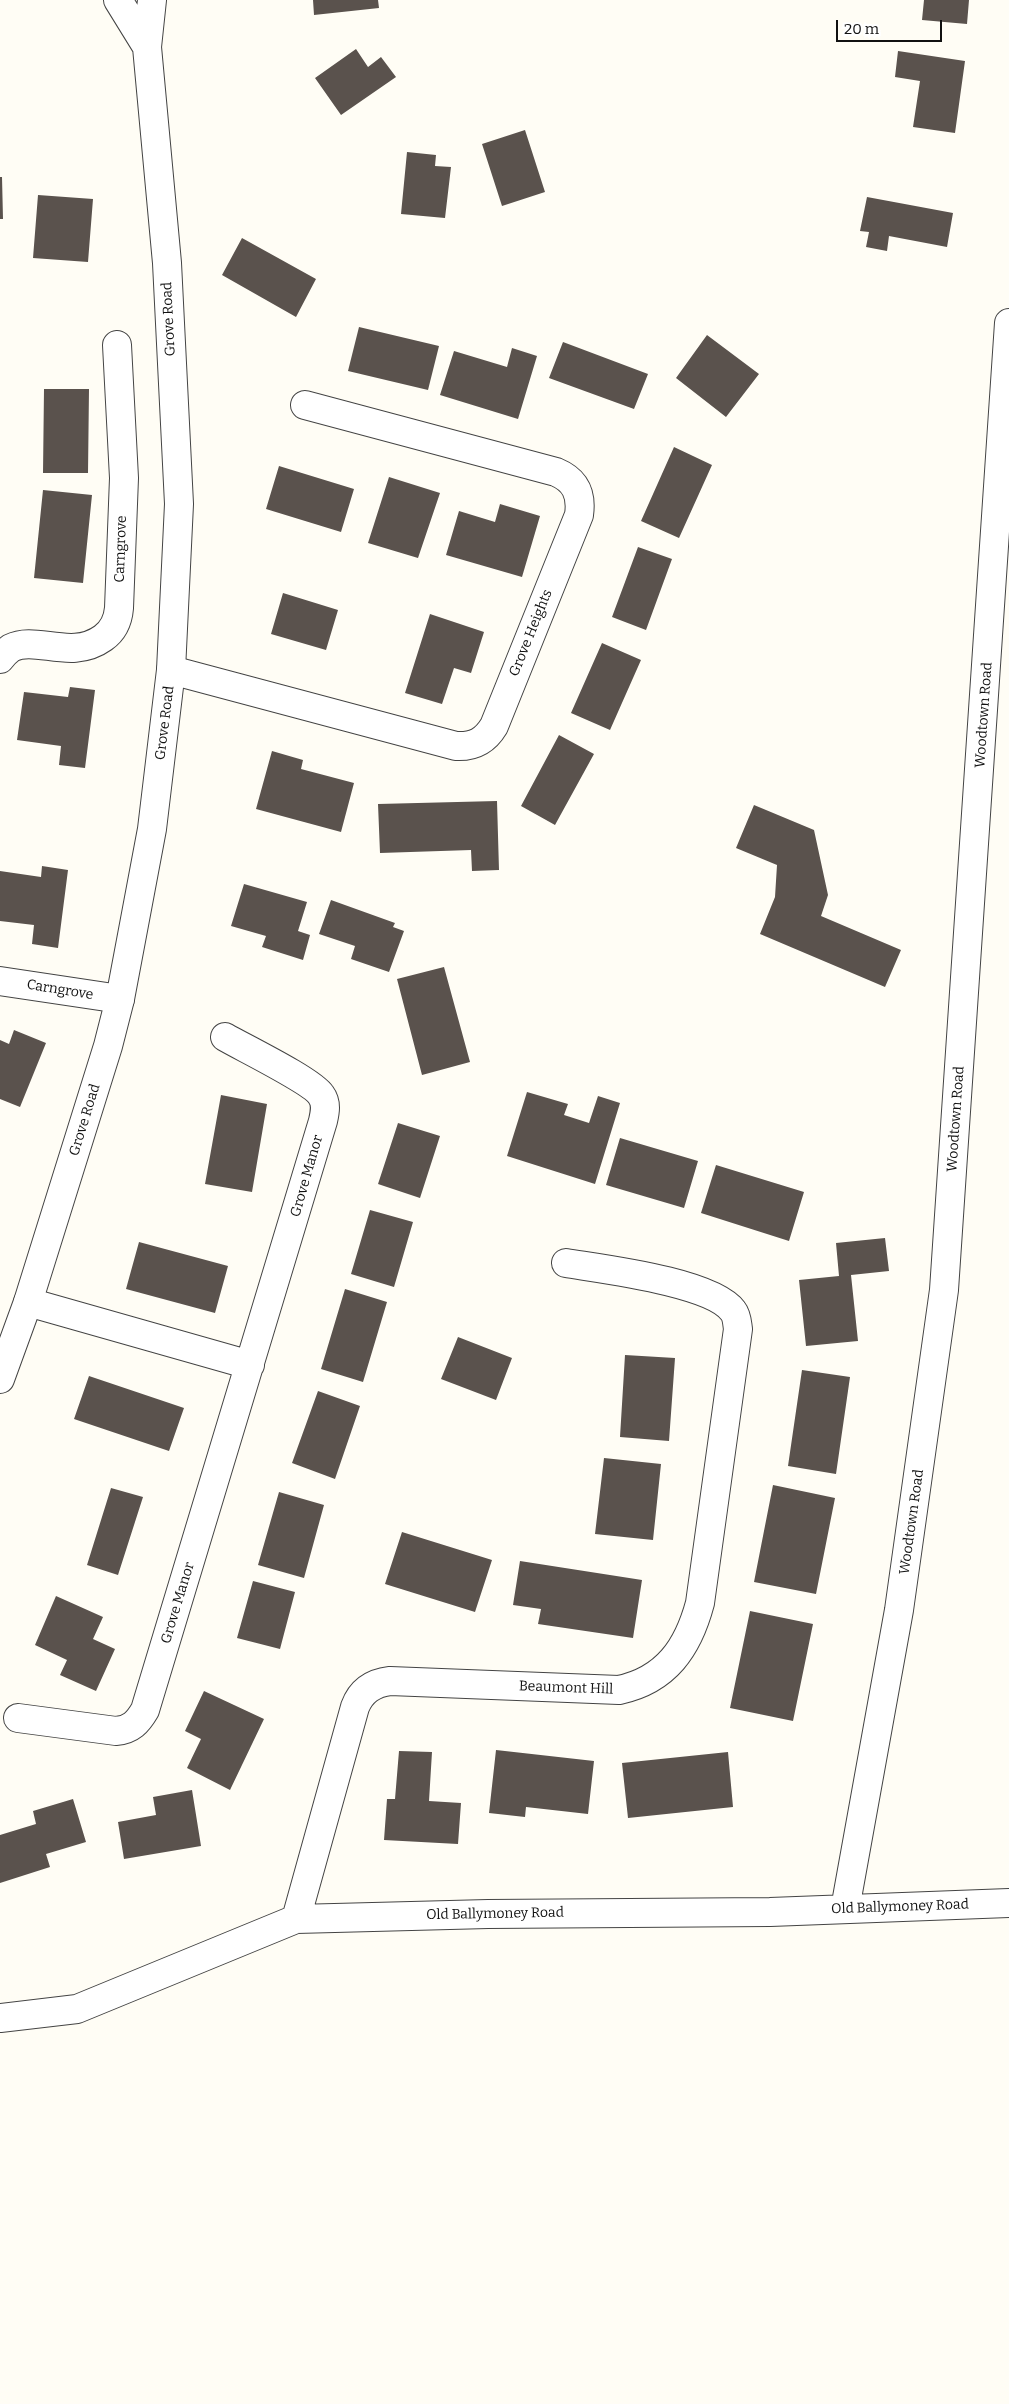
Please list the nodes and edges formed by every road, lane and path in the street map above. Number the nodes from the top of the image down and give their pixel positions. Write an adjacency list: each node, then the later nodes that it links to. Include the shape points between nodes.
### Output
1 (118, 0): 3 (street, Grove Road)
2 (152, 0): 3 (street, Grove Road)
3 (148, 48): 9 (street, Grove Road, via 167,263 179,504)
4 (1009, 324): 6 (street, Woodtown Road)
5 (117, 345): 8 (street, Carngrove, via 124,478 116,622 106,636 91,645 69,649 20,646 12,648)
6 (1008, 368): 19 (street, Woodtown Road, via 944,1290 899,1610)
7 (305, 405): 9 (street, Grove Heights, via 556,472 570,480 577,489 579,514 494,726 475,744 456,746)
8 (0, 659)
9 (171, 670): 11 (street, Grove Road, via 152,829)
10 (0, 981): 11 (street, Carngrove)
11 (120, 999): 14 (street, Grove Road)
12 (225, 1037): 15 (street, Grove Manor, via 311,1085 323,1097 325,1107)
13 (566, 1263): 20 (street, Beaumont Hill, via 660,1278 714,1297 728,1305 736,1315 738,1329 734,1358 700,1603 693,1626 677,1655 662,1670 643,1684 619,1690 390,1681 367,1690 355,1707)
14 (28, 1302): 15 (street); 16 (street, Grove Road)
15 (250, 1365): 17 (street, Grove Manor, via 140,1718 129,1728 116,1731)
16 (0, 1378)
17 (18, 1718)
18 (1009, 1903): 19 (street, Old Ballymoney Road)
19 (845, 1908): 20 (street, Old Ballymoney Road)
20 (296, 1919): 21 (street, Old Ballymoney Road, via 77,2009)
21 (0, 2018)

